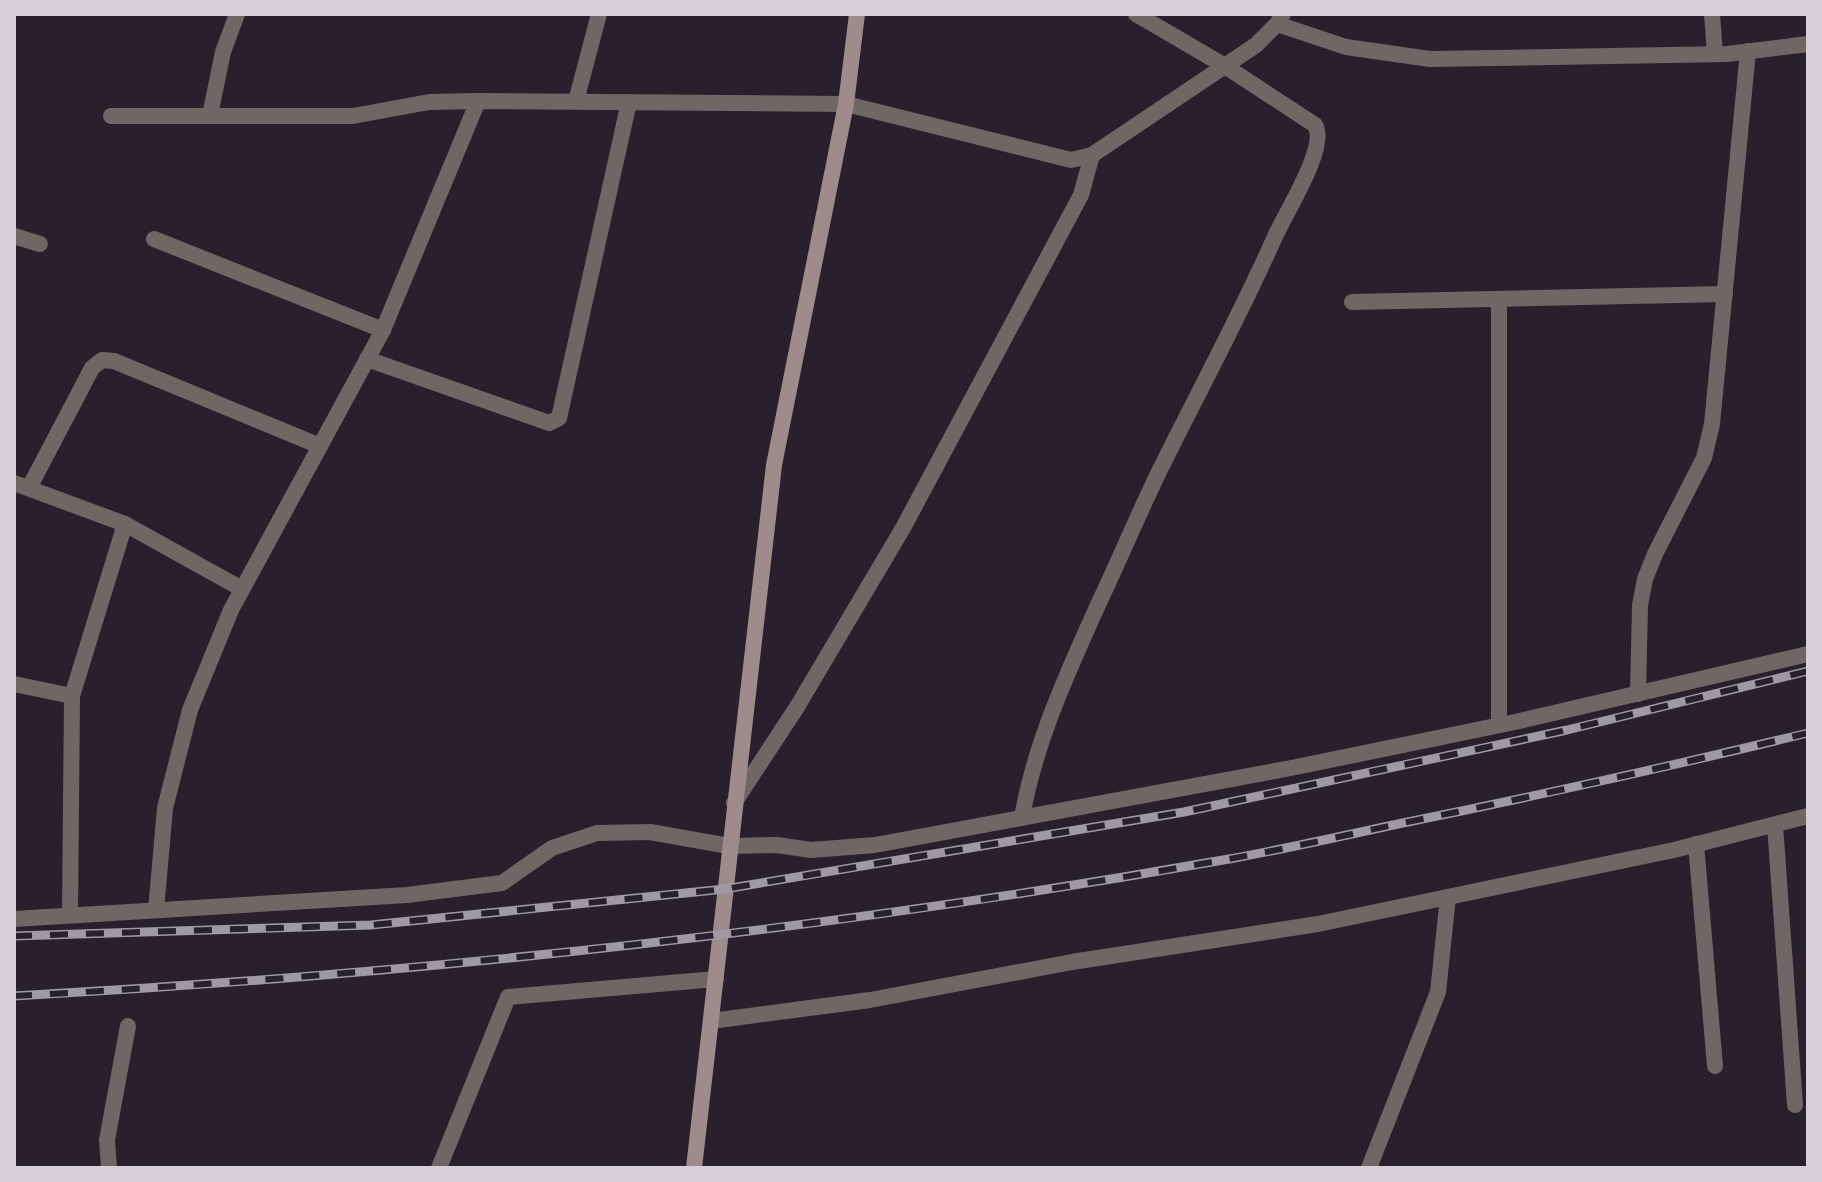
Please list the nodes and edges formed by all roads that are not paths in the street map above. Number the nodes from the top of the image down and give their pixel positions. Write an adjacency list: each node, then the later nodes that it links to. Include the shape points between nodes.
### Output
1 (237, 14): 15 (street)
2 (599, 14): 12 (street)
3 (857, 14): 14 (street)
4 (1136, 14): 10 (street)
5 (1712, 14): 9 (street)
6 (1280, 19): 9 (street, via 1346,47 1430,59); 10 (street, via 1256,45)
7 (1808, 44): 8 (street)
8 (1748, 51): 9 (street); 21 (street)
9 (1715, 54)
10 (1225, 66): 17 (street); 37 (street, via 1315,125 1319,138 1253,289 1154,482 1080,645 1026,790)
11 (478, 101): 12 (street); 15 (street, via 429,102 353,116); 24 (street)
12 (576, 101): 13 (street)
13 (629, 102): 14 (street); 25 (street, via 556,421 549,423)
14 (846, 104): 17 (street, via 1071,160); 35 (street, via 774,465)
15 (210, 115): 16 (street)
16 (111, 116)
17 (1092, 155): 35 (street, via 1081,195 903,528)
18 (14, 236): 20 (street)
19 (154, 239): 24 (street)
20 (40, 244)
21 (1725, 294): 22 (street); 32 (street, via 1704,458 1645,579)
22 (1499, 299): 23 (street); 34 (street)
23 (1352, 302)
24 (383, 330): 25 (street)
25 (367, 359): 26 (street)
26 (320, 446): 27 (street, via 102,360 92,368); 29 (street)
27 (22, 486): 28 (street)
28 (125, 524): 29 (street); 33 (street)
29 (242, 589): 42 (street, via 190,710 172,773)
30 (1808, 654): 32 (street)
31 (14, 684): 33 (street)
32 (1638, 694): 34 (street)
33 (72, 696): 43 (street)
34 (1499, 725): 37 (street)
35 (734, 804): 40 (street)
36 (1808, 816): 38 (street)
37 (1022, 818): 40 (street, via 875,845 811,850)
38 (1775, 825): 39 (street); 49 (street)
39 (1696, 844): 41 (street); 48 (street)
40 (729, 846): 42 (street, via 650,832 597,833 552,848 502,883 407,895); 45 (street)
41 (1448, 897): 46 (street, via 870,1000); 53 (street, via 1438,992)
42 (156, 910): 43 (street)
43 (70, 915): 44 (street)
44 (14, 919)
45 (716, 979): 46 (street); 51 (street, via 508,997)
46 (711, 1021): 52 (street)
47 (128, 1026): 50 (street, via 107,1140)
48 (1715, 1066)
49 (1795, 1105)
50 (109, 1168)
51 (439, 1168)
52 (694, 1168)
53 (1369, 1168)

